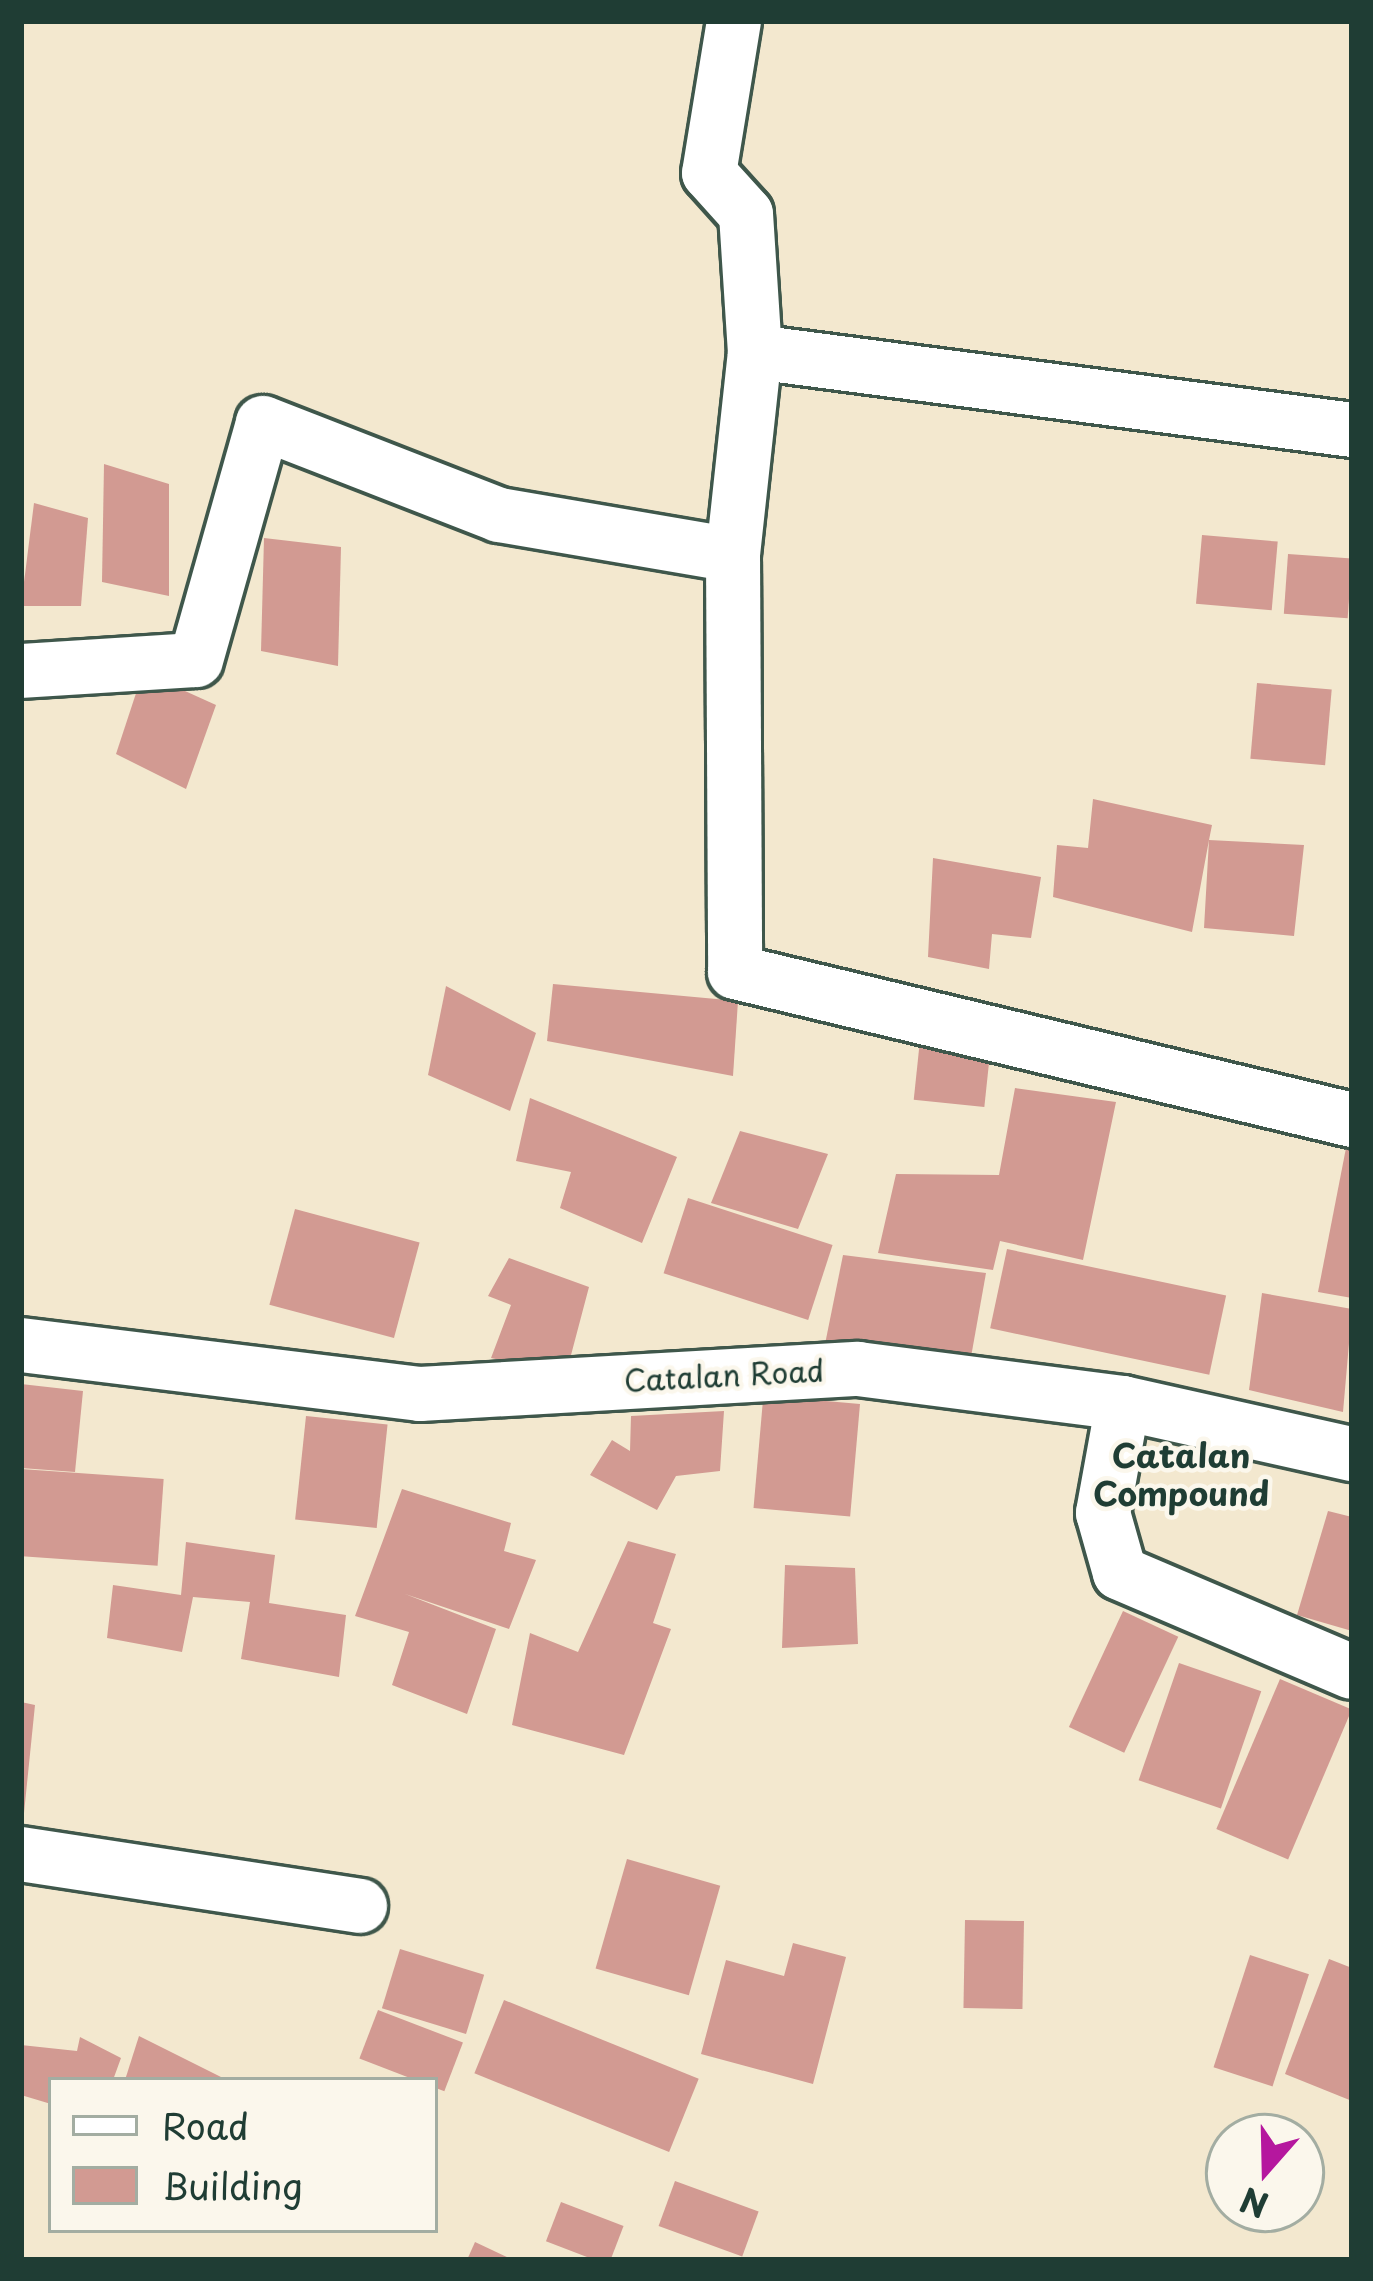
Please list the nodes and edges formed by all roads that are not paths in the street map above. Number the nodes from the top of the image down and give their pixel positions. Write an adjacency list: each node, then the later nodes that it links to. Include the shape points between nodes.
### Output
1 (734, 21): 2 (street, via 710,173 746,214)
2 (755, 352): 3 (street); 4 (street)
3 (1352, 430)
4 (733, 555): 5 (street, via 499,515 263,423 196,659); 6 (street, via 735,972)
5 (21, 671)
6 (1352, 1120)
7 (21, 1346): 8 (street, Catalan Road, via 420,1394 858,1369)
8 (1123, 1402): 9 (street, Catalan Road); 10 (street, via 1103,1513 1120,1574)
9 (1352, 1454)
10 (1352, 1672)
11 (21, 1854): 12 (street)
12 (360, 1906)

